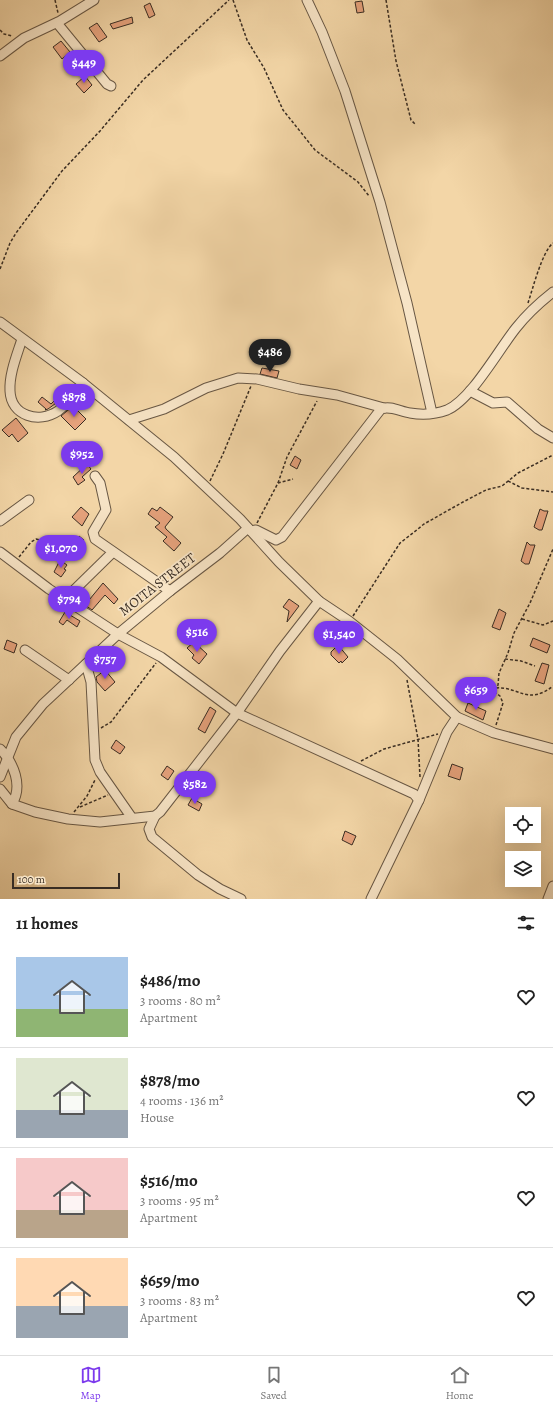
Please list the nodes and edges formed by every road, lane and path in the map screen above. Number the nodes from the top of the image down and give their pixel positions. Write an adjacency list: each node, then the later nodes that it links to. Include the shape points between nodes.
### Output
1 (55, 0): 7 (path)
2 (94, 0): 7 (street)
3 (229, 0): 15 (path, via 152,70 62,171 16,233)
4 (233, 0): 13 (path, via 251,47 264,68 278,102 292,123 315,150 358,182 372,199)
5 (307, 0): 13 (street, via 346,91)
6 (386, 0): 12 (path, via 396,61 411,120)
7 (58, 22): 9 (street); 11 (street)
8 (0, 30): 9 (path, via 9,36)
9 (24, 38): 10 (street)
10 (0, 56)
11 (111, 86)
12 (416, 125)
13 (380, 202): 25 (street)
14 (553, 243): 17 (path, via 549,246)
15 (0, 268)
16 (553, 292): 22 (street, via 532,309 516,328)
17 (527, 304)
18 (0, 322): 19 (street)
19 (22, 339): 21 (street); 21 (street, via 10,389 17,411 28,416 54,413 65,405)
20 (254, 379): 23 (street); 26 (street, via 233,378 164,409); 33 (path)
21 (83, 383): 26 (street)
22 (470, 391): 25 (street, via 457,404); 27 (street, via 493,403 507,402 538,429)
23 (321, 393): 24 (street); 32 (path, via 287,457)
24 (384, 408): 25 (street, via 419,414); 37 (street, via 282,537 276,540)
25 (432, 413)
26 (129, 420): 33 (street, via 174,457)
27 (553, 438)
28 (553, 455): 31 (path)
29 (95, 476): 41 (street, via 100,484 106,510 93,534 98,543)
30 (292, 479): 32 (path)
31 (508, 481): 34 (path, via 522,488); 47 (path, via 502,486 486,490 424,524 400,543)
32 (278, 483): 37 (path)
33 (206, 488): 37 (street)
34 (553, 492)
35 (29, 500): 36 (street)
36 (0, 521)
37 (251, 530): 43 (street, MOITA STREET); 45 (street)
38 (62, 545): 42 (path, via 33,540)
39 (553, 549): 46 (path)
40 (0, 552): 42 (street)
41 (113, 552): 43 (street); 44 (street)
42 (14, 563): 44 (street)
43 (170, 591): 49 (street, MOITA STREET)
44 (65, 599): 49 (street)
45 (319, 601): 47 (street); 59 (street)
46 (522, 619): 48 (path, via 543,625); 52 (path)
47 (349, 621): 60 (street, via 400,662)
48 (553, 622)
49 (118, 634): 51 (street); 53 (street, MOITA STREET)
50 (25, 650): 56 (street)
51 (161, 657): 59 (street); 63 (path, via 114,719)
52 (505, 659): 54 (path); 58 (path)
53 (86, 664): 56 (street, MOITA STREET); 63 (street, via 91,682)
54 (535, 666)
55 (407, 679): 64 (path)
56 (69, 680): 67 (street, MOITA STREET, via 43,704 20,731)
57 (553, 686): 58 (path, via 528,696 505,687)
58 (496, 688): 62 (path, via 494,693 500,696 503,703)
59 (237, 713): 68 (street); 77 (street)
60 (457, 717): 61 (street); 62 (street)
61 (447, 732): 64 (path); 74 (street)
62 (494, 733): 66 (street)
63 (93, 737): 69 (street, via 95,760)
64 (418, 739): 68 (path, via 373,753); 71 (path)
65 (0, 749): 67 (street)
66 (553, 749)
67 (8, 756): 70 (street, MOITA STREET); 75 (street, via 18,789)
68 (353, 767): 74 (street, via 414,794)
69 (100, 772): 73 (street); 76 (path)
70 (0, 777)
71 (420, 783)
72 (0, 789): 75 (street)
73 (115, 792): 76 (path); 78 (street)
74 (419, 800): 82 (street)
75 (12, 804): 79 (street)
76 (79, 807): 79 (path)
77 (155, 816): 78 (street); 81 (street, via 149,829 152,837 198,875)
78 (132, 818): 79 (street, via 100,822)
79 (68, 819)
80 (553, 886): 83 (street)
81 (241, 899)
82 (370, 899)
83 (548, 899)

